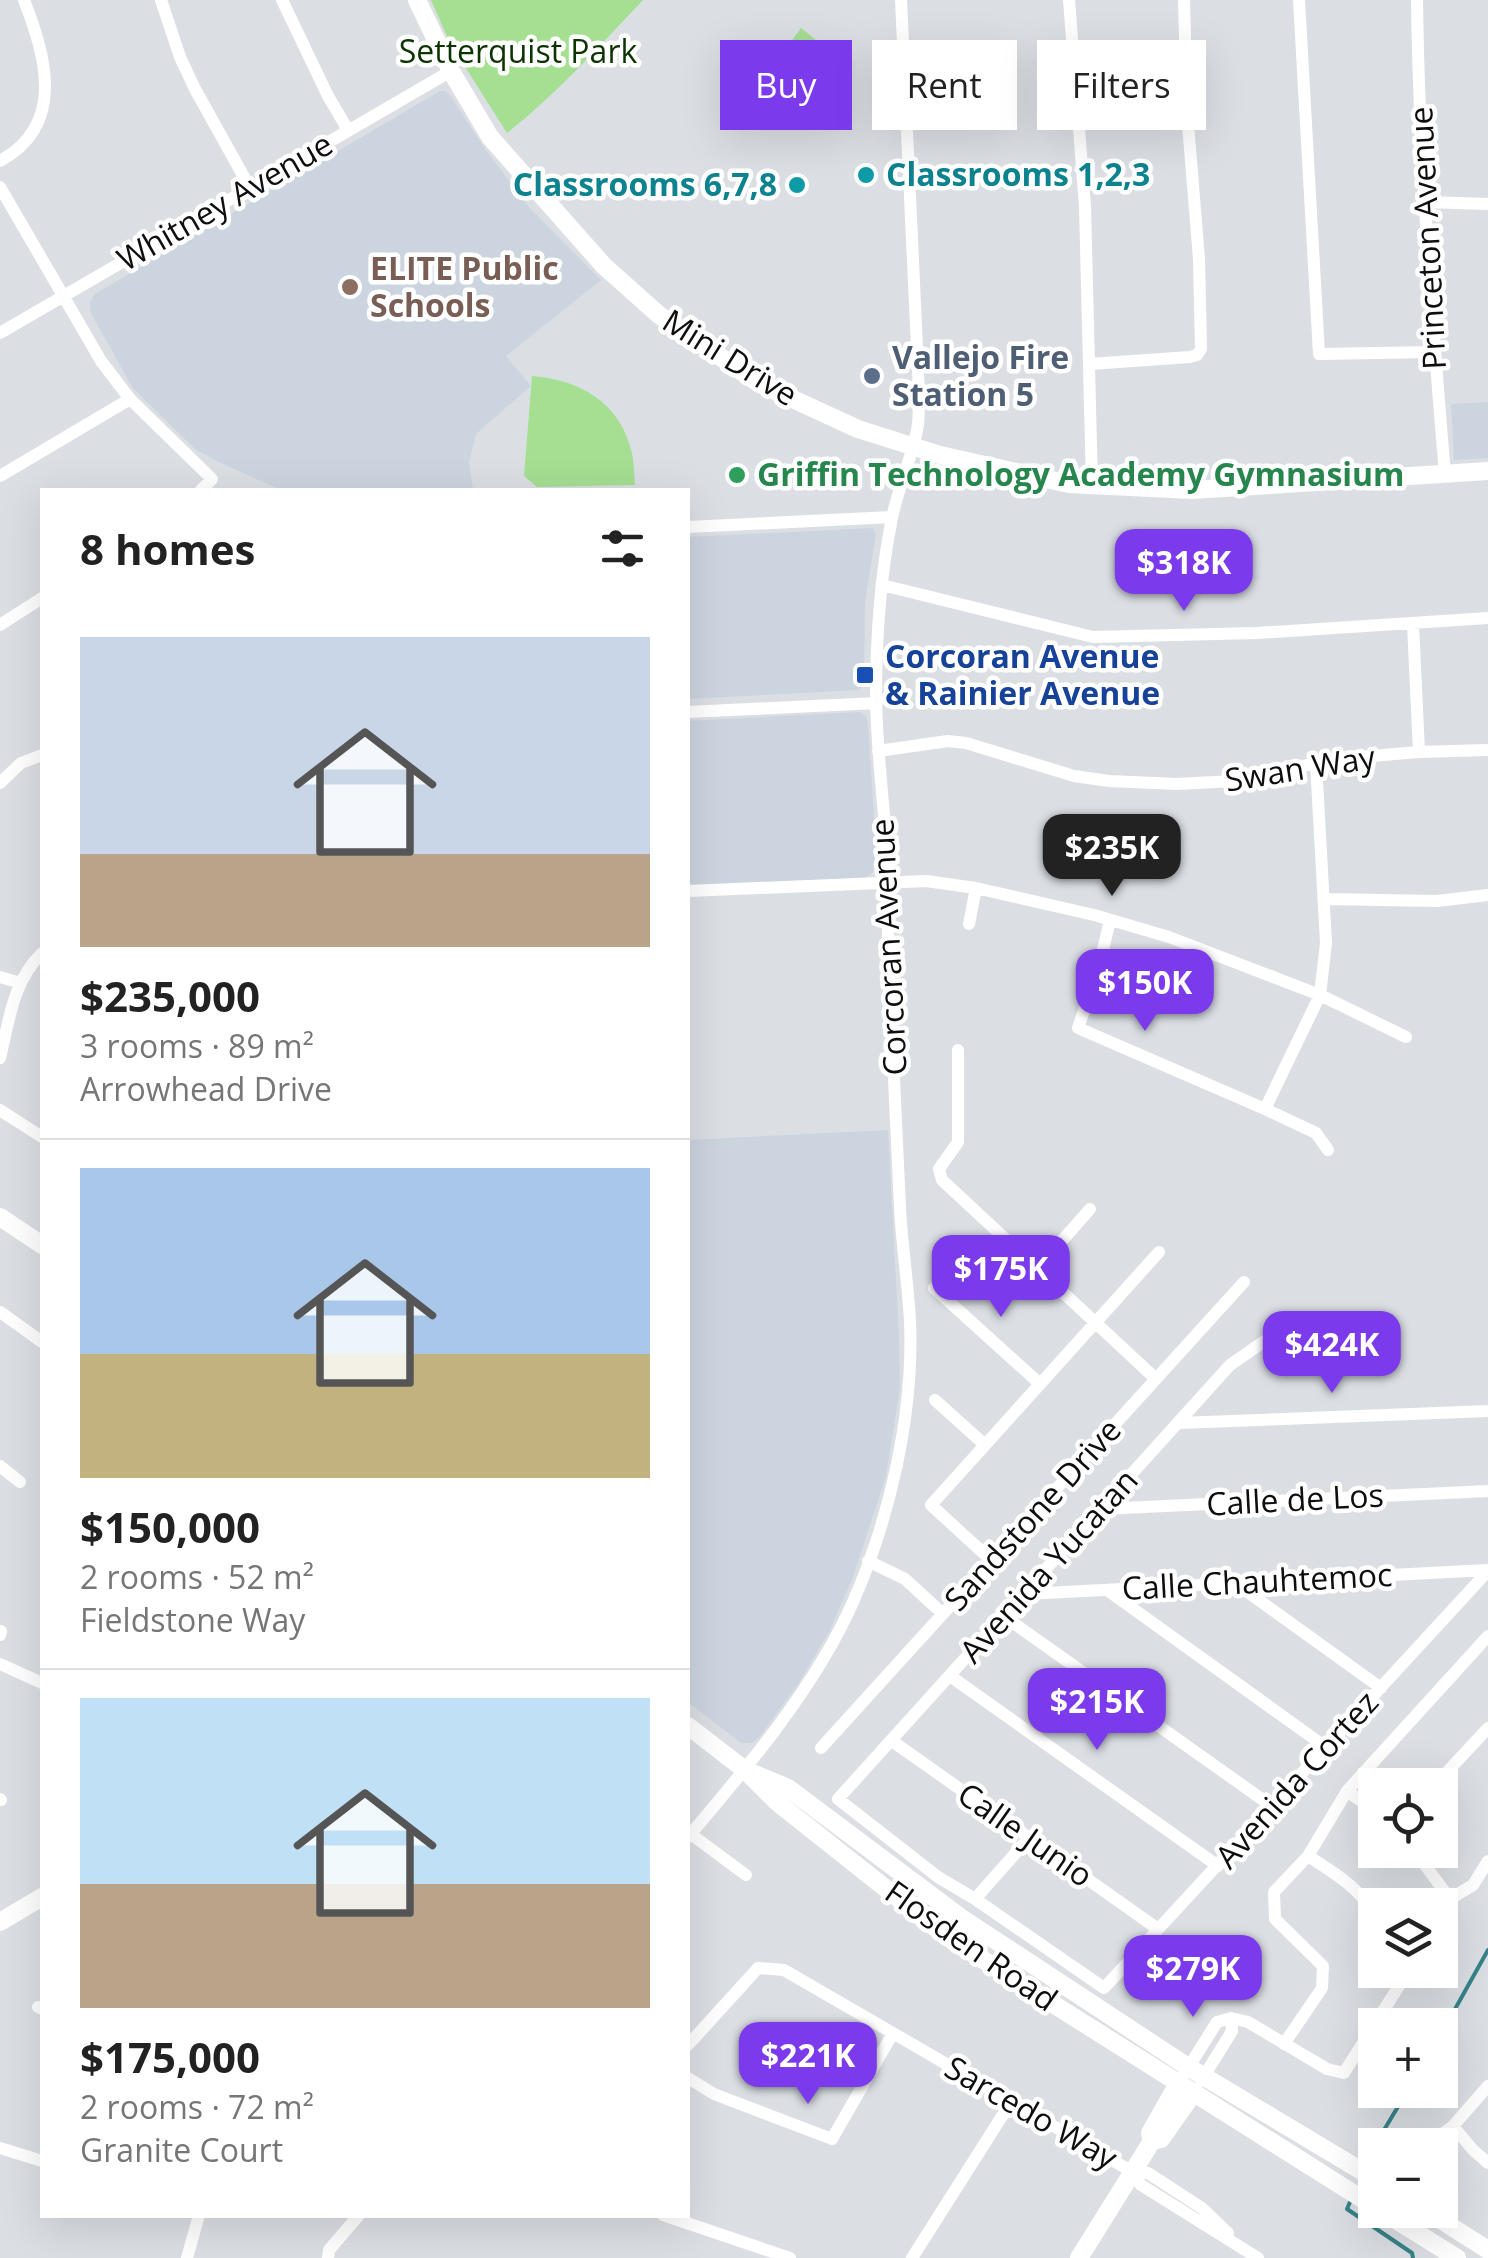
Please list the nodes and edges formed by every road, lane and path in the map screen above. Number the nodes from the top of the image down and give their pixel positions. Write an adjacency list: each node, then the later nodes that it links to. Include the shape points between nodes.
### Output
1 (24, 0): 12 (street, via 46,94 27,141)
2 (161, 0): 13 (street, via 194,89)
3 (282, 0): 11 (street)
4 (417, 0): 10 (street, Mini Drive)
5 (901, 0): 22 (street, Corcoran Avenue, via 918,392)
6 (1069, 0): 20 (street)
7 (1184, 0): 20 (street, via 1202,349 1190,357)
8 (1300, 0): 19 (street, via 1319,354)
9 (1417, 0): 15 (street, Princeton Avenue)
10 (451, 71): 11 (street, Whitney Avenue); 22 (street, Mini Drive, via 490,138 604,266 659,315 760,384)
11 (348, 130): 13 (street, Whitney Avenue)
12 (0, 161)
13 (249, 186): 17 (street, Whitney Avenue)
14 (0, 188): 17 (street)
15 (1425, 202): 16 (street); 19 (street, Princeton Avenue)
16 (1488, 204)
17 (64, 296): 18 (street, Whitney Avenue); 21 (street)
18 (0, 333)
19 (1434, 352): 24 (street, Princeton Avenue)
20 (1090, 364): 26 (street)
21 (130, 399): 25 (street); 27 (street, via 212,479)
22 (912, 446): 26 (street, Mini Drive); 28 (street, Corcoran Avenue)
23 (1488, 470): 24 (street, Mini Drive)
24 (1445, 475): 26 (street, Mini Drive, via 1192,490)
25 (0, 476)
26 (1092, 485)
27 (203, 488)
28 (892, 516): 29 (street); 30 (street, Corcoran Avenue)
29 (691, 527)
30 (882, 586): 33 (street, via 1094,637); 35 (street, Corcoran Avenue)
31 (40, 599): 34 (street)
32 (1488, 618): 33 (street)
33 (1413, 624): 39 (street)
34 (0, 625)
35 (876, 703): 36 (street); 37 (street, Corcoran Avenue)
36 (690, 712)
37 (878, 750): 41 (street, Swan Way, via 966,742 1074,776 1177,784 1234,781); 43 (street, Corcoran Avenue)
38 (1488, 750): 39 (street, Swan Way)
39 (1419, 752): 41 (street, Swan Way)
40 (40, 755): 42 (street)
41 (1316, 763): 47 (street)
42 (0, 784)
43 (889, 882): 44 (street); 45 (street); 82 (street, Corcoran Avenue, via 910,1365 901,1443)
44 (976, 888): 48 (street); 49 (street)
45 (690, 891)
46 (1488, 896): 47 (street)
47 (1324, 899): 53 (street)
48 (1110, 920): 53 (street); 57 (street, via 1078,1028)
49 (969, 924)
50 (40, 955): 52 (street)
51 (0, 976): 52 (street)
52 (20, 982): 56 (street)
53 (1320, 995): 54 (street); 57 (street)
54 (1406, 1037)
55 (958, 1050): 65 (street, via 958,1142 940,1169 942,1180)
56 (0, 1058)
57 (1265, 1109): 60 (street, via 1316,1134)
58 (0, 1110): 59 (street)
59 (40, 1137)
60 (1328, 1150)
61 (1090, 1209): 65 (street)
62 (0, 1216): 63 (street)
63 (40, 1243)
64 (1158, 1252): 69 (street)
65 (1036, 1269): 69 (street)
66 (1244, 1282): 72 (street, Sandstone Drive)
67 (934, 1288): 73 (street)
68 (0, 1312): 71 (street)
69 (1095, 1323): 72 (street); 73 (street)
70 (1266, 1340): 76 (street, Avenida Yucatan, via 1230,1366)
71 (40, 1341)
72 (1156, 1379): 83 (street, Sandstone Drive)
73 (1040, 1384): 77 (street)
74 (935, 1400): 77 (street)
75 (1488, 1411): 76 (street)
76 (1178, 1423): 81 (street, Avenida Yucatan)
77 (985, 1445): 83 (street, via 931,1505)
78 (0, 1466): 79 (street)
79 (20, 1482)
80 (1488, 1490): 81 (street, Calle de Los)
81 (1101, 1509): 87 (street, Avenida Yucatan)
82 (868, 1560): 88 (street, via 905,1580); 101 (street, Corcoran Avenue, via 823,1658)
83 (991, 1560): 88 (street, Sandstone Drive)
84 (1488, 1570): 85 (street, Calle Chauhtemoc); 94 (street, Avenida Cortez)
85 (1235, 1583): 86 (street, Calle Chauhtemoc); 94 (street)
86 (1107, 1590): 87 (street, Calle Chauhtemoc); 99 (street)
87 (1026, 1594): 89 (street, Avenida Yucatan)
88 (942, 1614): 98 (street, Sandstone Drive)
89 (1005, 1617): 92 (street, Avenida Yucatan); 104 (street)
90 (1488, 1636): 102 (street)
91 (0, 1664): 93 (street)
92 (950, 1676): 97 (street, Avenida Yucatan); 110 (street)
93 (40, 1682)
94 (1381, 1688): 99 (street, Avenida Cortez)
95 (690, 1728): 101 (street, Flosden Road)
96 (1488, 1728): 100 (street)
97 (892, 1741): 107 (street, Calle Junio); 115 (street, Avenida Yucatan, via 838,1800)
98 (821, 1748)
99 (1327, 1748): 104 (street, Avenida Cortez)
100 (1451, 1768)
101 (745, 1770): 105 (street, Corcoran Avenue); 123 (street, Flosden Road, via 946,1936)
102 (1347, 1792): 103 (street); 108 (street)
103 (1358, 1799)
104 (1272, 1807): 110 (street, Avenida Cortez)
105 (690, 1833)
106 (690, 1836): 111 (street)
107 (1029, 1838): 115 (street); 117 (street, Calle Junio)
108 (1308, 1856): 112 (street); 121 (street, via 1274,1892 1275,1919 1323,1966 1322,1988)
109 (1488, 1861): 113 (street)
110 (1218, 1866): 117 (street, Avenida Cortez)
111 (746, 1875)
112 (1358, 1893)
113 (1458, 1894)
114 (40, 1898): 116 (street)
115 (976, 1899): 117 (street, Avenida Cortez, via 1104,1988)
116 (0, 1922)
117 (1158, 1929)
118 (1399, 1988): 121 (street, via 1344,2073)
119 (894, 2033): 120 (street, Sarcedo Way, via 784,1970 758,1968); 122 (street, via 832,2139); 125 (street, Sarcedo Way)
120 (690, 2042)
121 (1284, 2044): 123 (street, via 1248,2022 1218,2022)
122 (690, 2079)
123 (1191, 2080): 131 (street, Flosden Road); 132 (street, via 1150,2133 1152,2141); 133 (street, Flosden Road)
124 (1488, 2086): 126 (street)
125 (1011, 2102): 132 (street, Sarcedo Way); 144 (street)
126 (1453, 2126): 127 (street); 130 (street)
127 (1450, 2128)
128 (0, 2148): 129 (street)
129 (40, 2160)
130 (1488, 2163)
131 (1358, 2170)
132 (1131, 2172): 145 (street); 146 (street, Sarcedo Way, via 1148,2173 1202,2208)
133 (1358, 2194)
134 (197, 2218): 141 (street)
135 (357, 2218): 142 (street)
136 (670, 2218): 140 (street)
137 (1410, 2228): 147 (street, Flosden Road)
138 (1453, 2228): 139 (street)
139 (1488, 2250)
140 (772, 2255): 143 (street)
141 (187, 2258)
142 (328, 2258)
143 (790, 2258)
144 (912, 2258)
145 (1079, 2258)
146 (1258, 2258)
147 (1457, 2258)

